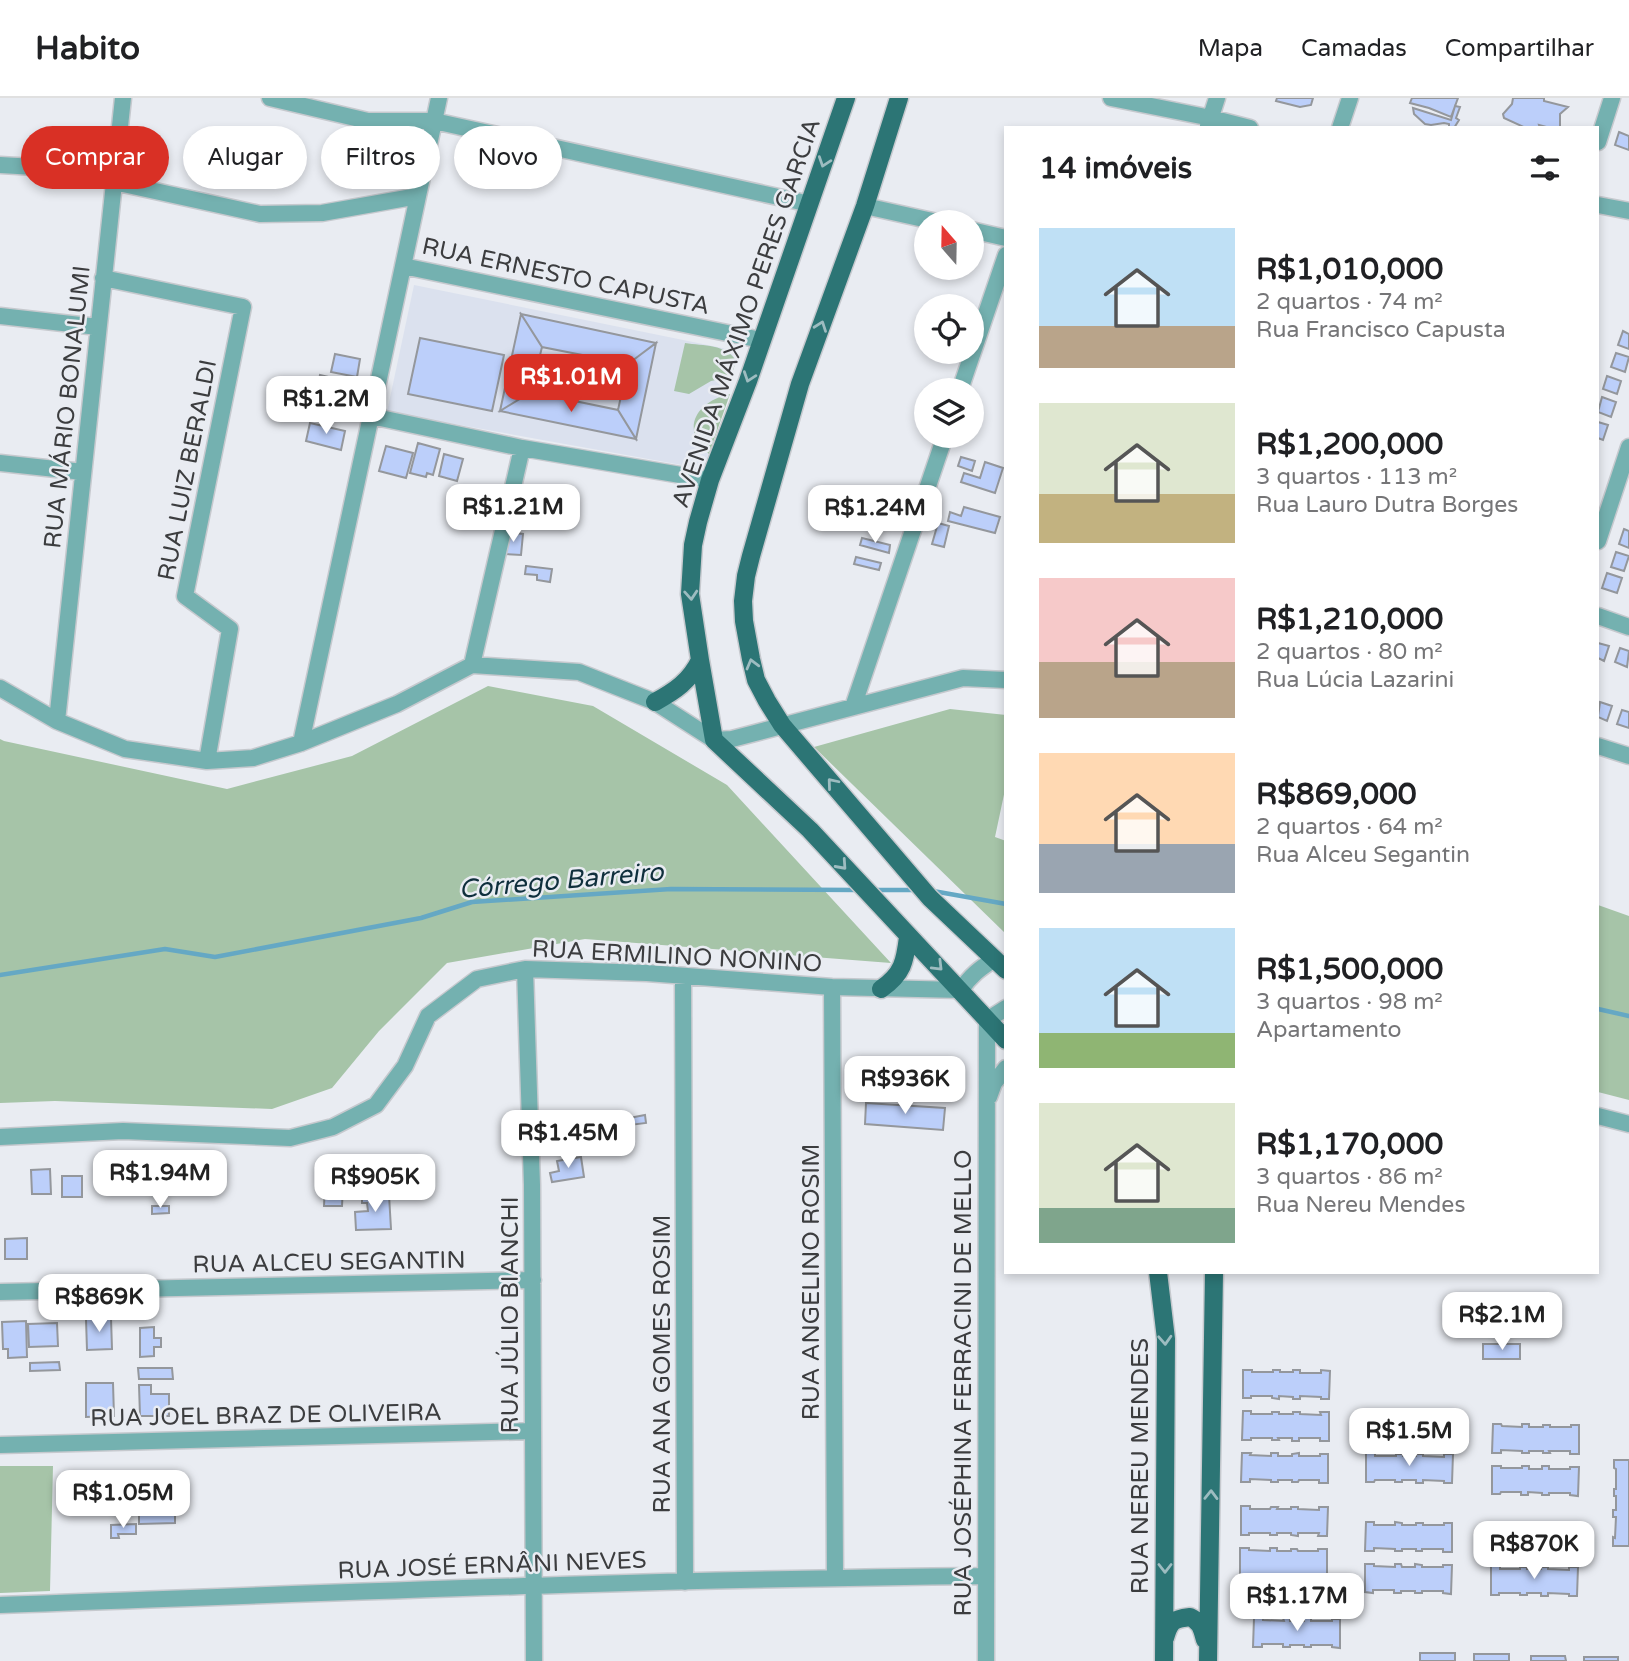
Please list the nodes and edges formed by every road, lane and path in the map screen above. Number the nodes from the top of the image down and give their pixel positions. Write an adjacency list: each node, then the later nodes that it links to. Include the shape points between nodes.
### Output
1 (123, 98): 12 (street, RUA MÁRIO BONALUMI)
2 (270, 98): 10 (street, via 368,121)
3 (439, 98): 10 (street)
4 (846, 98): 21 (main road, AVENIDA MÁXIMO PERES GARCIA, one-way to 21)
5 (899, 98): 23 (main road)
6 (1111, 98): 11 (street)
7 (1217, 98): 11 (street)
8 (1350, 98): 14 (street)
9 (1612, 98): 15 (street)
10 (434, 121): 20 (street); 21 (street)
11 (1209, 123): 13 (street)
12 (120, 126)
13 (1234, 126)
14 (1341, 126)
15 (1599, 139)
16 (0, 165): 17 (street)
17 (21, 166)
18 (113, 189): 30 (street, RUA MÁRIO BONALUMI)
19 (146, 189): 20 (street, via 260,214 322,213)
20 (418, 196): 29 (street)
21 (810, 204): 33 (main road, AVENIDA MÁXIMO PERES GARCIA)
22 (1599, 205): 24 (street)
23 (865, 206): 25 (street); 52 (main road, one-way to 23, via 751,659 743,611 746,576 800,384)
24 (1629, 211)
25 (914, 217)
26 (984, 233): 27 (street)
27 (1004, 238)
28 (1004, 262): 34 (street)
29 (403, 266): 33 (street, RUA ERNESTO CAPUSTA); 35 (street)
30 (103, 278): 32 (street, RUA MÁRIO BONALUMI); 57 (street, RUA LUIZ BERALDI, via 243,307 185,596 230,629)
31 (0, 316): 32 (street)
32 (98, 327): 40 (street, RUA MÁRIO BONALUMI)
33 (761, 340): 41 (main road, AVENIDA MÁXIMO PERES GARCIA, one-way to 41)
34 (965, 378)
35 (371, 416): 37 (street); 54 (street)
36 (1629, 447): 42 (street)
37 (522, 448): 41 (street); 46 (street)
38 (941, 448): 50 (street)
39 (0, 463): 40 (street)
40 (83, 472): 51 (street, RUA MÁRIO BONALUMI)
41 (709, 480): 45 (main road, AVENIDA MÁXIMO PERES GARCIA, one-way to 45, via 691,569)
42 (1599, 538)
43 (1599, 616): 44 (street)
44 (1629, 627)
45 (699, 660): 49 (main road, via 688,680); 53 (main road, AVENIDA MÁXIMO PERES GARCIA)
46 (472, 665): 49 (street, via 579,672); 54 (street, via 397,704)
47 (1004, 680): 50 (street, via 963,678)
48 (0, 688): 51 (street)
49 (655, 702): 53 (street)
50 (853, 707): 52 (street)
51 (57, 721): 57 (street, via 125,749)
52 (782, 725): 53 (street); 59 (main road, one-way to 52, via 930,898)
53 (714, 740): 58 (main road, one-way to 58, via 810,830)
54 (301, 743): 57 (street, via 253,758)
55 (1599, 746): 56 (street)
56 (1629, 756)
57 (207, 761)
58 (908, 937): 63 (main road, via 903,965); 64 (main road, one-way to 64)
59 (1000, 965): 64 (street, via 975,973)
60 (525, 969): 61 (street, RUA ERMILINO NONINO); 72 (street, RUA ERMILINO NONINO, via 477,979 428,1016 405,1066 376,1105 333,1127 290,1138 123,1131); 75 (street, RUA JÚLIO BIANCHI)
61 (683, 977): 62 (street, RUA ERMILINO NONINO); 81 (street, RUA ANA GOMES ROSIM)
62 (832, 987): 63 (street, RUA ERMILINO NONINO); 80 (street, RUA ANGELINO ROSIM)
63 (881, 989): 64 (street, RUA ERMILINO NONINO)
64 (961, 990): 66 (main road)
65 (1004, 1009): 66 (street)
66 (987, 1020): 67 (main road); 69 (street, RUA JOSÉPHINA FERRACINI DE MELLO)
67 (1004, 1038)
68 (1004, 1070): 69 (street, RUA JOSÉPHINA FERRACINI DE MELLO)
69 (986, 1106): 79 (street, RUA JOSÉPHINA FERRACINI DE MELLO)
70 (1599, 1116): 71 (street)
71 (1629, 1124)
72 (0, 1138)
73 (1158, 1274): 84 (main road, RUA NEREU MENDES, one-way to 84, via 1166,1339)
74 (1214, 1274): 88 (main road, one-way to 74)
75 (533, 1280): 76 (street, RUA ALCEU SEGANTIN); 77 (street, RUA JÚLIO BIANCHI)
76 (0, 1292)
77 (533, 1431): 78 (street, RUA JOEL BRAZ DE OLIVEIRA); 82 (street, RUA JÚLIO BIANCHI)
78 (0, 1445)
79 (985, 1576): 80 (street, RUA JOSÉ ERNÂNI NEVES); 86 (street, RUA JOSÉPHINA FERRACINI DE MELLO)
80 (835, 1577): 81 (street, RUA JOSÉ ERNÂNI NEVES)
81 (685, 1582): 82 (street, RUA JOSÉ ERNÂNI NEVES)
82 (533, 1585): 83 (street, RUA JOSÉ ERNÂNI NEVES); 85 (street, RUA JÚLIO BIANCHI)
83 (0, 1605)
84 (1164, 1638): 87 (main road, RUA NEREU MENDES); 88 (main road, via 1169,1625 1190,1616 1200,1625)
85 (534, 1661)
86 (986, 1661)
87 (1164, 1661)
88 (1208, 1661)

